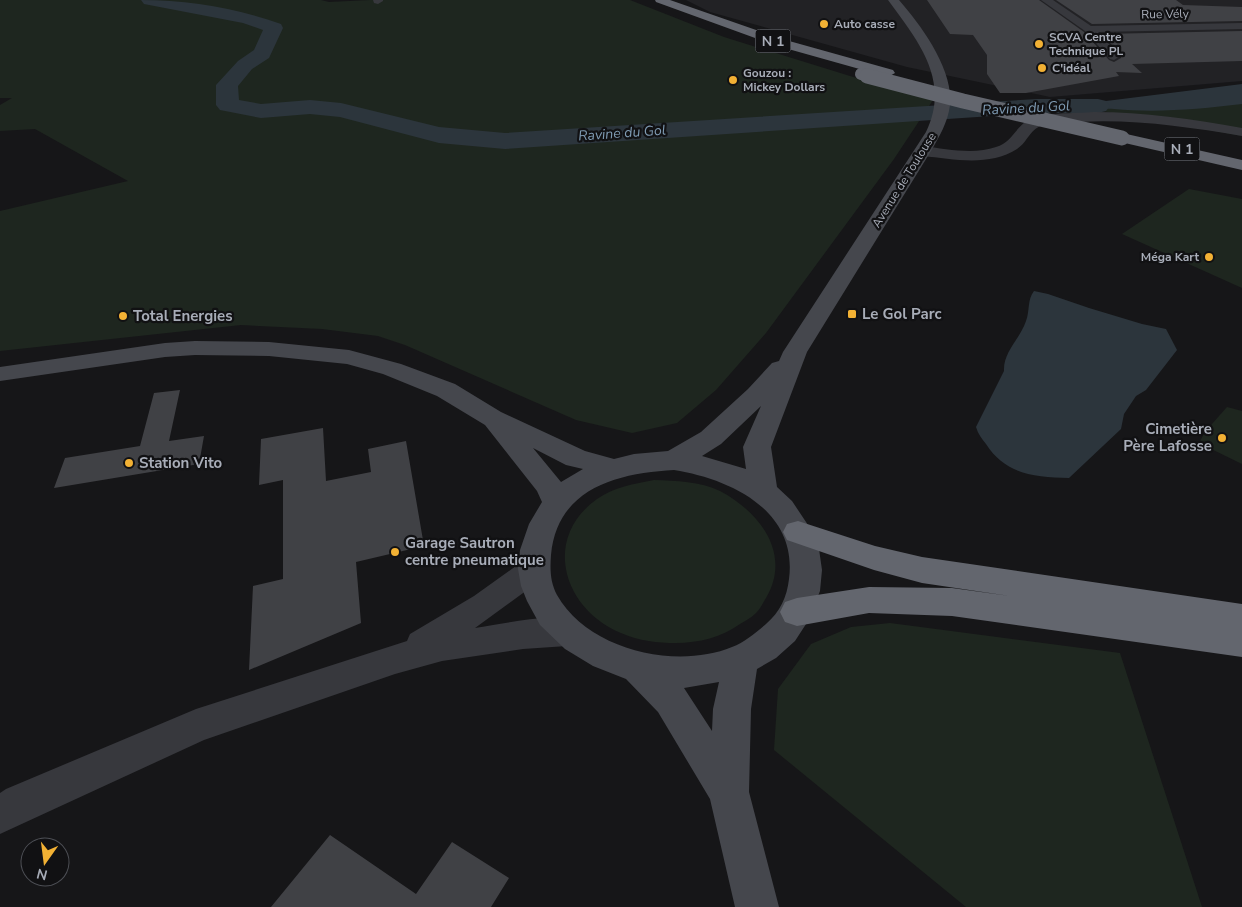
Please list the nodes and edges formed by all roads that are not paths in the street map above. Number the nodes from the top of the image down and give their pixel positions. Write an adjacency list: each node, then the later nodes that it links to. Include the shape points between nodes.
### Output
1 (893, 0): 9 (main road, Avenue de Toulouse, via 905,12 934,62 943,97 937,125)
2 (1046, 0): 5 (street)
3 (654, 1): 8 (highway, N 1, via 778,42 888,73); 8 (highway, N 1, bridge, via 740,36 861,74 963,101)
4 (1242, 26): 5 (street, Rue Vély)
5 (1089, 29): 6 (street)
6 (1114, 56)
7 (1242, 132): 9 (street, via 1173,120 1101,115 1033,124 1012,146 995,153 973,156)
8 (1128, 134): 10 (highway, N 1); 11 (highway, N 1); 12 (highway)
9 (924, 151): 13 (main road, Avenue de Toulouse)
10 (1242, 153)
11 (1242, 161)
12 (1242, 165)
13 (796, 352): 16 (main road, Avenue de Toulouse, via 711,438); 18 (main road, Avenue de Toulouse, via 757,447)
14 (0, 374): 15 (main road, via 165,350 310,351 349,357 392,369 446,390)
15 (492, 418): 17 (main road, via 576,458); 19 (main road, via 549,486)
16 (674, 460): 17 (main road); 18 (main road, via 706,465 736,475)
17 (612, 468): 19 (main road, via 572,489)
18 (762, 491): 20 (main road)
19 (557, 503): 21 (main road, via 538,534)
20 (798, 532): 22 (main road, via 808,571 805,592); 23 (highway, via 874,558 922,570)
21 (534, 569): 24 (main road, via 539,590 550,612); 26 (street, via 446,631)
22 (797, 612): 25 (highway, via 869,600 952,602); 27 (main road, via 771,642)
23 (1242, 618)
24 (567, 632): 26 (street, via 442,647); 28 (main road, via 599,654)
25 (1242, 642)
26 (395, 659): 30 (street, via 196,726)
27 (741, 660): 28 (main road, via 692,672); 29 (main road, via 732,708)
28 (639, 669): 29 (main road, via 671,700)
29 (729, 792): 31 (main road)
30 (0, 814)
31 (757, 907)

